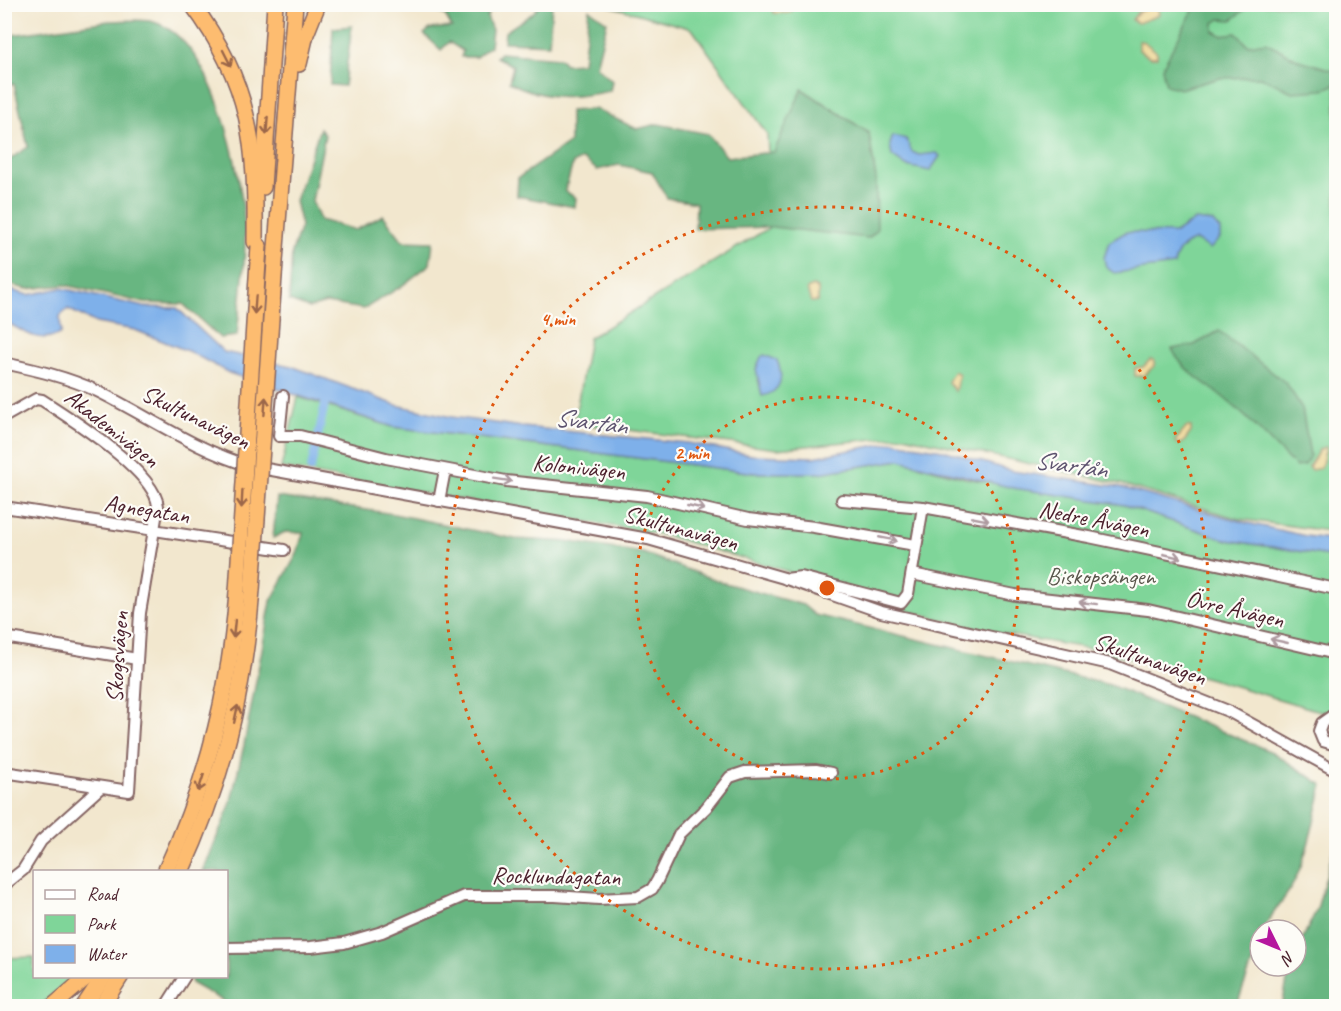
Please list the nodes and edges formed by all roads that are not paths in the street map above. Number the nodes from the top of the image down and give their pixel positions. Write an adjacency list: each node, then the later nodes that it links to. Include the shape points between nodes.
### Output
1 (275, 4): 6 (highway, one-way to 6)
2 (295, 4): 5 (highway)
3 (318, 4): 5 (highway, via 302,46 292,102)
4 (194, 7): 6 (highway, one-way to 6, via 222,49 243,97 252,143 255,242)
5 (287, 106): 21 (highway, one-way to 5, bridge)
6 (259, 246): 21 (highway, one-way to 21, bridge)
7 (4, 363): 12 (street, Skultunavägen, via 78,383 234,461)
8 (283, 396): 10 (street, Kolonivägen, via 279,435 300,436)
9 (4, 417): 15 (street, Akademivägen, via 36,399 42,400 118,455 157,494)
10 (445, 470): 12 (street); 16 (street, Kolonivägen, one-way to 16, via 506,481 647,496 748,519)
11 (842, 500): 14 (street, Nedre Åvägen)
12 (439, 501): 19 (street, Skultunavägen, via 631,535)
13 (4, 507): 15 (street, Agnegatan)
14 (923, 507): 16 (street); 20 (street, Nedre Åvägen, one-way to 20)
15 (153, 531): 17 (street, Agnegatan); 24 (street, Skogsvägen)
16 (915, 545): 18 (street)
17 (284, 550)
18 (912, 574): 19 (street, via 908,594 901,603 801,577); 23 (street, Övre Åvägen, one-way to 18, via 1148,610 1014,595)
19 (786, 579): 27 (street, Skultunavägen, via 881,612 1110,664 1228,711)
20 (1336, 589)
21 (244, 591): 31 (highway, one-way to 31, via 202,783); 32 (highway, one-way to 21, via 220,770 245,669)
22 (4, 637): 24 (street)
23 (1336, 654)
24 (137, 658): 30 (street, Skogsvägen, via 129,791)
25 (1336, 713): 26 (street, via 1322,723 1319,731 1323,741)
26 (1336, 745)
27 (1336, 771)
28 (4, 772): 30 (street)
29 (831, 773): 34 (street, Rocklundagatan, via 745,772 730,777 706,808 683,828 651,889 638,897 464,896 382,932 344,943)
30 (100, 788): 33 (street, via 41,841 23,870)
31 (166, 870)
32 (182, 870)
33 (4, 885)
34 (228, 948)
35 (118, 978): 38 (highway)
36 (124, 978): 38 (highway)
37 (184, 978): 42 (street)
38 (105, 988): 39 (highway); 40 (highway); 41 (highway)
39 (53, 1006)
40 (84, 1006)
41 (102, 1006)
42 (166, 1006)

